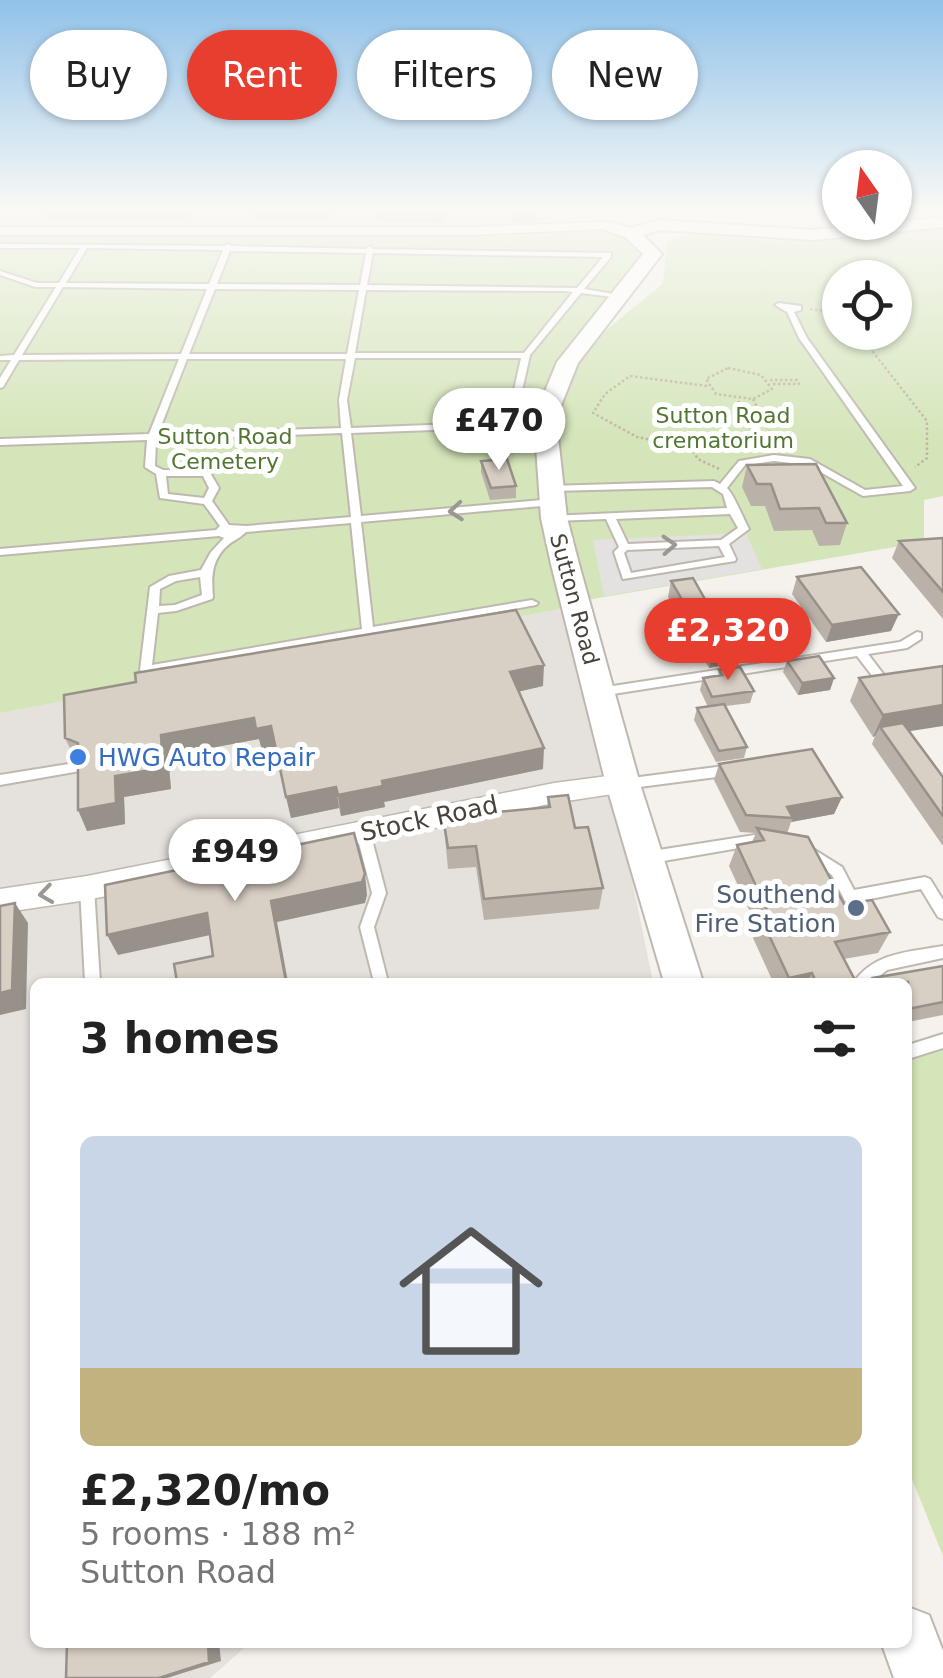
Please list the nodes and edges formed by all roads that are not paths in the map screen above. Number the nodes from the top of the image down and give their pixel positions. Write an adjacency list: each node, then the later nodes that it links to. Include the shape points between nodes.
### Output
1 (61, 288): 14 (lane)
2 (209, 288): 12 (lane)
3 (364, 288): 11 (lane)
4 (386, 288): 7 (lane)
5 (583, 288): 7 (lane)
6 (628, 288): 8 (street, Sutton Road)
7 (581, 291): 8 (lane); 10 (lane)
8 (622, 296): 22 (street, Sutton Road, via 568,362 546,418)
9 (794, 310): 20 (lane, via 803,338 910,488 864,493 810,462 774,458 742,463)
10 (526, 355): 11 (lane); 16 (lane, via 511,425)
11 (352, 356): 12 (lane); 16 (lane)
12 (184, 357): 14 (lane); 17 (lane)
13 (0, 358): 14 (lane)
14 (17, 358): 15 (lane)
15 (0, 385)
16 (343, 431): 17 (lane); 25 (lane)
17 (152, 438): 18 (lane); 19 (lane, via 150,467)
18 (0, 442)
19 (161, 473): 21 (lane, via 163,496); 21 (lane, via 206,473 214,488)
20 (723, 487): 22 (lane, via 697,484); 23 (lane)
21 (207, 501): 27 (lane)
22 (553, 502): 24 (lane); 25 (lane, one-way to 25); 38 (street, Sutton Road)
23 (733, 511): 24 (lane); 28 (lane, via 744,529)
24 (610, 516): 29 (lane)
25 (355, 520): 26 (lane); 34 (lane)
26 (243, 529): 27 (lane)
27 (225, 532): 30 (lane); 31 (lane)
28 (723, 543): 29 (lane, one-way to 28); 29 (lane, via 731,559 628,578 619,552)
29 (624, 547)
30 (0, 552)
31 (205, 573): 33 (lane, via 155,587); 33 (lane, via 208,597)
32 (532, 603): 34 (lane)
33 (151, 610): 34 (lane, via 146,670)
34 (368, 632)
35 (917, 636): 36 (lane)
36 (860, 652): 37 (lane); 38 (lane)
37 (878, 675)
38 (600, 692): 42 (street, Sutton Road)
39 (754, 767): 42 (lane)
40 (75, 768): 41 (lane)
41 (0, 780)
42 (623, 784): 43 (street, Stock Road); 44 (street, Sutton Road)
43 (363, 832): 45 (street, Stock Road); 50 (lane, via 379,893 367,927)
44 (645, 858): 47 (lane, via 778,837 814,852 837,872 850,897 924,882); 51 (street, Sutton Road)
45 (87, 888): 46 (street, Stock Road, one-way to 46); 49 (lane)
46 (0, 900)
47 (943, 913)
48 (943, 952): 52 (lane, via 883,964)
49 (93, 978)
50 (380, 978)
51 (682, 978)
52 (867, 978)
53 (943, 1041): 54 (lane)
54 (912, 1051)
55 (912, 1646): 56 (street)
56 (924, 1678)

